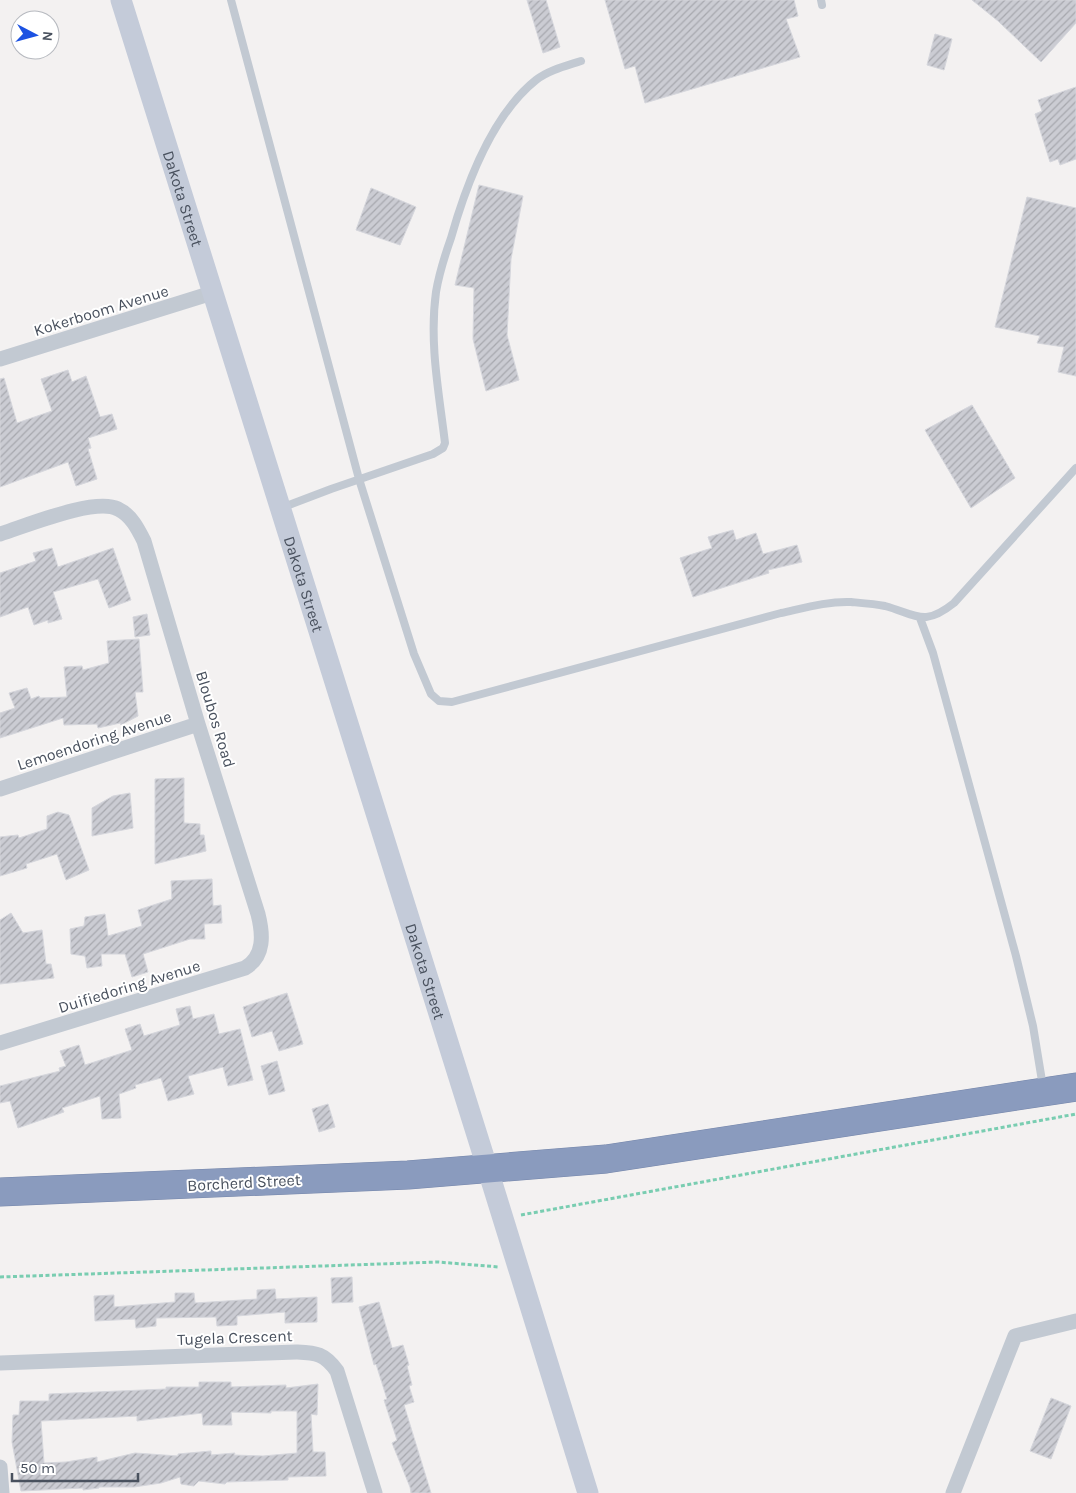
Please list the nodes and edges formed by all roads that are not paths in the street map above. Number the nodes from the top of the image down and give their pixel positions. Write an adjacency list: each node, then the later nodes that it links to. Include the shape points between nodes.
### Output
1 (121, 0): 4 (street, Dakota Street)
2 (231, 0): 7 (lane)
3 (581, 61): 7 (lane, via 549,72 525,90 504,116 468,184 436,292 435,353 443,448)
4 (212, 294): 5 (street, Kokerboom Avenue); 8 (street, Dakota Street)
5 (0, 359)
6 (1076, 468): 10 (lane, via 954,603 943,612)
7 (359, 479): 8 (lane); 10 (lane, via 420,672 430,694 444,702 818,605 849,602 884,606)
8 (280, 509): 17 (street, Dakota Street)
9 (0, 534): 11 (street, Bloubos Road, via 80,508 100,505 117,508 126,514 144,541)
10 (920, 618): 16 (lane, via 933,653 1016,956 1033,1026)
11 (198, 724): 12 (street, Lemoendoring Avenue); 13 (street, Bloubos Road, via 258,914)
12 (0, 789)
13 (260, 950): 14 (street, Duifiedoring Avenue, via 256,959 245,968)
14 (0, 1044)
15 (1076, 1087): 16 (highway, Borcherd Street)
16 (1044, 1092): 17 (highway, Borcherd Street, via 606,1159)
17 (488, 1170): 18 (highway, Borcherd Street); 24 (street, Dakota Street)
18 (0, 1192)
19 (1076, 1321): 25 (street, via 1015,1336)
20 (0, 1363): 23 (street, Tugela Crescent, via 296,1352 319,1354 336,1371)
21 (0, 1467): 22 (street)
22 (2, 1493)
23 (375, 1493)
24 (588, 1493)
25 (953, 1493)

